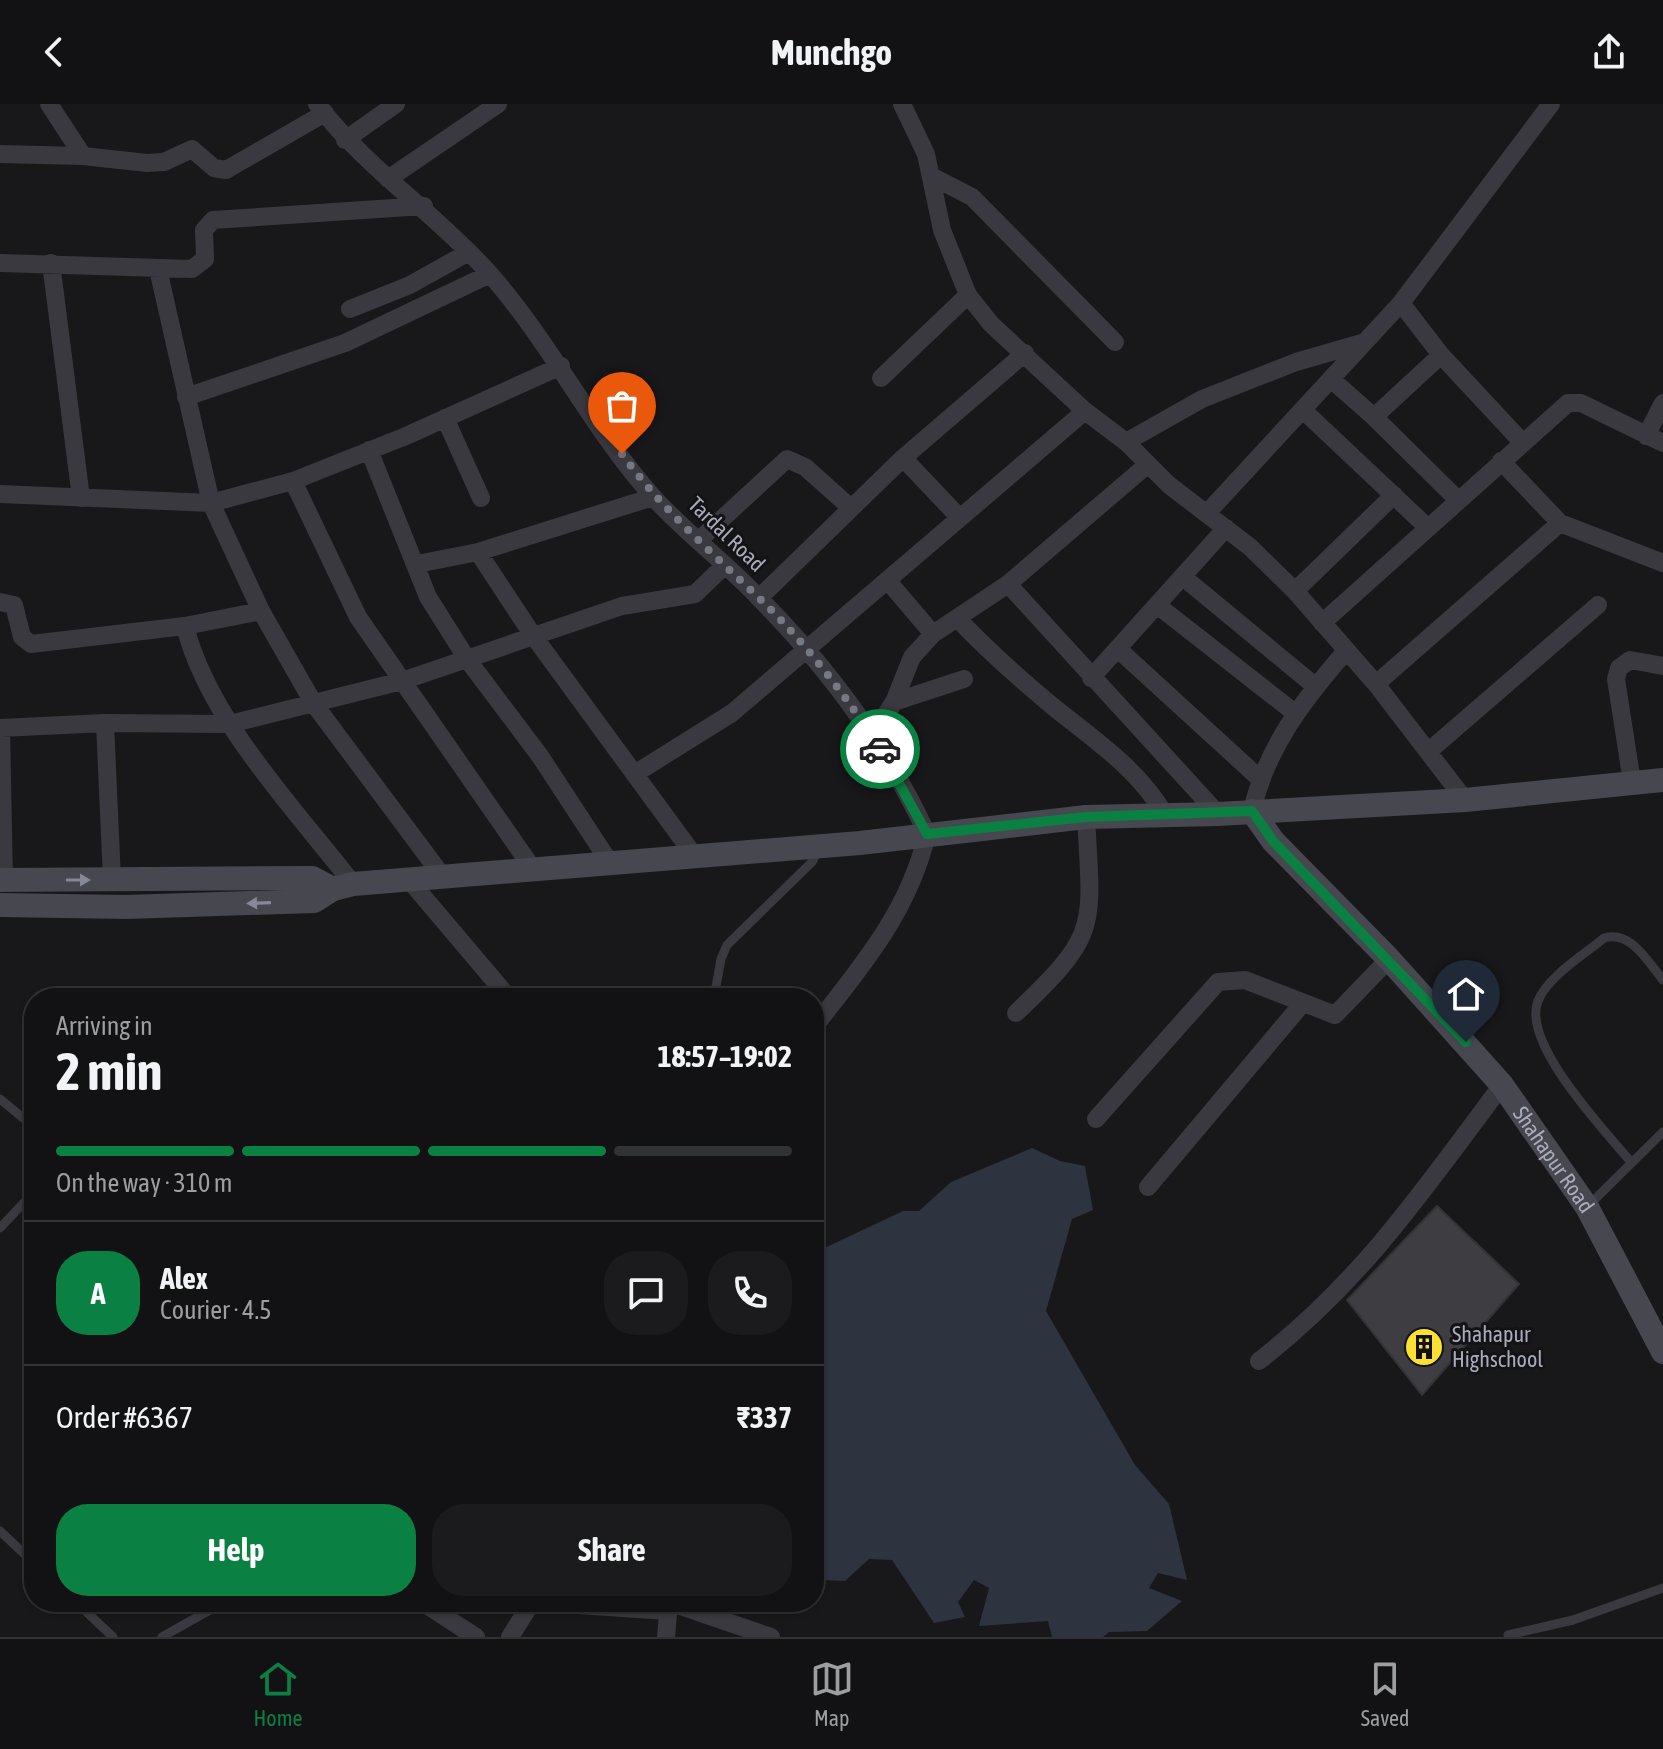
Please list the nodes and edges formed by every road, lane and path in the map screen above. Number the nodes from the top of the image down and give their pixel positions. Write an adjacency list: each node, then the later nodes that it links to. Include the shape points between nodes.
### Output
1 (49, 104): 9 (street)
2 (396, 104): 7 (street)
3 (498, 104): 11 (street)
4 (902, 104): 10 (street)
5 (1551, 104): 19 (street)
6 (321, 109): 7 (street, Tardal Road); 9 (street, via 226,170 214,168 192,149 164,162)
7 (345, 140): 11 (street, Tardal Road)
8 (0, 154): 9 (street)
9 (83, 156)
10 (933, 177): 18 (street, via 942,230); 21 (street, via 972,197)
11 (388, 179): 12 (street, Tardal Road)
12 (424, 206): 13 (street, Tardal Road); 16 (street, via 213,220 204,230 205,259 200,266)
13 (469, 252): 17 (street, Tardal Road); 20 (street, via 410,285)
14 (0, 263): 15 (street)
15 (51, 263): 16 (street); 45 (street)
16 (158, 269): 28 (street)
17 (490, 274): 25 (street, Tardal Road); 28 (street, via 345,343)
18 (968, 295): 23 (street); 26 (street)
19 (1401, 303): 22 (street); 24 (street)
20 (350, 309)
21 (1115, 342)
22 (1363, 342): 27 (street); 35 (street, via 1202,399)
23 (1025, 353): 30 (street); 38 (street)
24 (1441, 355): 32 (street); 36 (street)
25 (561, 366): 33 (street); 44 (street, Tardal Road)
26 (881, 378)
27 (1332, 380): 31 (street); 32 (street)
28 (186, 397): 48 (street)
29 (1663, 403): 34 (street)
30 (1085, 411): 35 (street); 51 (street)
31 (1304, 411): 43 (street); 50 (street)
32 (1374, 417): 47 (street)
33 (445, 418): 37 (street); 46 (street)
34 (1654, 440): 36 (street, via 1581,403 1568,403)
35 (1126, 442): 40 (street)
36 (1523, 443): 39 (street)
37 (369, 450): 41 (street); 58 (street)
38 (903, 458): 49 (street); 51 (street)
39 (1501, 461): 47 (street); 52 (street)
40 (1147, 465): 50 (street); 62 (street)
41 (293, 481): 48 (street); 81 (street, via 358,617)
42 (0, 494): 45 (street)
43 (1394, 495): 53 (street); 63 (street)
44 (653, 497): 55 (street, Tardal Road); 56 (street)
45 (81, 498): 48 (street)
46 (481, 498)
47 (1457, 499): 53 (street)
48 (211, 503): 68 (street)
49 (851, 508): 55 (street, via 805,467 787,459); 64 (street)
50 (1207, 513): 54 (street)
51 (960, 518): 61 (street)
52 (1560, 523): 57 (street); 82 (street)
53 (1426, 526): 70 (street)
54 (1226, 528): 60 (street); 63 (street)
55 (698, 541): 59 (street, Tardal Road)
56 (478, 552): 58 (street); 72 (street)
57 (1663, 563)
58 (417, 564): 77 (street, via 428,597)
59 (724, 566): 64 (street, Tardal Road); 72 (street, via 695,594 622,606)
60 (1183, 577): 66 (street); 83 (street)
61 (887, 580): 73 (street); 75 (street)
62 (1008, 584): 69 (street); 79 (street)
63 (1295, 591): 70 (street)
64 (759, 598): 75 (street, Tardal Road)
65 (0, 602): 71 (street, via 14,605 22,637 31,644)
66 (1157, 605): 74 (street); 86 (street)
67 (1598, 605): 91 (street)
68 (261, 611): 71 (street); 85 (street)
69 (957, 618): 73 (street); 99 (street, via 999,661 1122,761)
70 (1322, 623): 76 (street)
71 (185, 626): 88 (street, via 193,657)
72 (532, 634): 77 (street); 92 (street)
73 (933, 634): 84 (street, via 904,670)
74 (1118, 649): 79 (street); 93 (street)
75 (806, 651): 90 (street, Tardal Road); 92 (street, via 732,713)
76 (1346, 651): 82 (street); 83 (street)
77 (467, 659): 81 (street); 104 (street, via 540,756)
78 (1663, 666): 95 (street, via 1630,660 1619,668 1616,679)
79 (1091, 678): 98 (street)
80 (964, 679): 84 (street)
81 (402, 681): 85 (street); 105 (street)
82 (1376, 684): 91 (street)
83 (1315, 686): 86 (street)
84 (894, 702): 90 (street)
85 (314, 704): 88 (street); 106 (street)
86 (1295, 713): 93 (street)
87 (105, 723): 88 (street); 89 (street); 108 (street)
88 (230, 724): 110 (street)
89 (0, 728): 107 (street)
90 (872, 736): 101 (street, Tardal Road)
91 (1429, 751): 96 (street)
92 (636, 773): 103 (street)
93 (1259, 778): 97 (street)
94 (1663, 780): 95 (main road)
95 (1632, 782): 96 (main road)
96 (1465, 800): 97 (main road)
97 (1252, 811): 98 (main road); 112 (main road, Shahapur Road, via 1273,841)
98 (1218, 814): 99 (main road)
99 (1165, 815): 100 (main road)
100 (1086, 817): 101 (main road); 117 (street, via 1091,904 1087,931 1058,972)
101 (927, 834): 102 (main road); 118 (street, via 911,890)
102 (821, 846): 103 (main road); 115 (lane, via 812,862 727,945)
103 (696, 858): 104 (main road)
104 (610, 863): 105 (main road)
105 (535, 872): 106 (main road)
106 (443, 877): 109 (main road)
107 (2, 880): 108 (main road, one-way to 108)
108 (112, 880): 110 (main road, via 312,878)
109 (410, 881): 110 (main road); 114 (street)
110 (343, 886): 111 (main road, one-way to 111, via 314,901)
111 (0, 905)
112 (1389, 959): 116 (street, via 1335,1015); 119 (main road, Shahapur Road)
113 (1663, 980): 124 (lane, via 1626,938 1614,935 1546,987 1537,1003 1535,1019 1546,1051)
114 (501, 988)
115 (716, 988)
116 (1302, 1004): 122 (street, via 1245,980 1218,982); 125 (street)
117 (1016, 1013)
118 (824, 1014)
119 (1502, 1085): 127 (main road, Shahapur Road); 130 (street, via 1372,1257)
120 (0, 1099): 121 (lane)
121 (24, 1119)
122 (1096, 1119)
123 (1663, 1132): 124 (lane)
124 (1631, 1162): 127 (lane)
125 (1148, 1187)
126 (24, 1203): 128 (lane)
127 (1587, 1207): 129 (main road, Shahapur Road)
128 (0, 1228)
129 (1663, 1352)
130 (1259, 1361)
131 (0, 1531): 132 (lane)
132 (24, 1554)
133 (1663, 1588): 140 (lane, via 1573,1620)
134 (87, 1612): 141 (lane)
135 (206, 1612): 142 (lane)
136 (437, 1612): 143 (street)
137 (526, 1612): 144 (street)
138 (668, 1612): 145 (street)
139 (691, 1612): 146 (street)
140 (1508, 1635)
141 (113, 1637)
142 (162, 1637)
143 (476, 1637)
144 (510, 1637)
145 (666, 1637)
146 (771, 1637)

